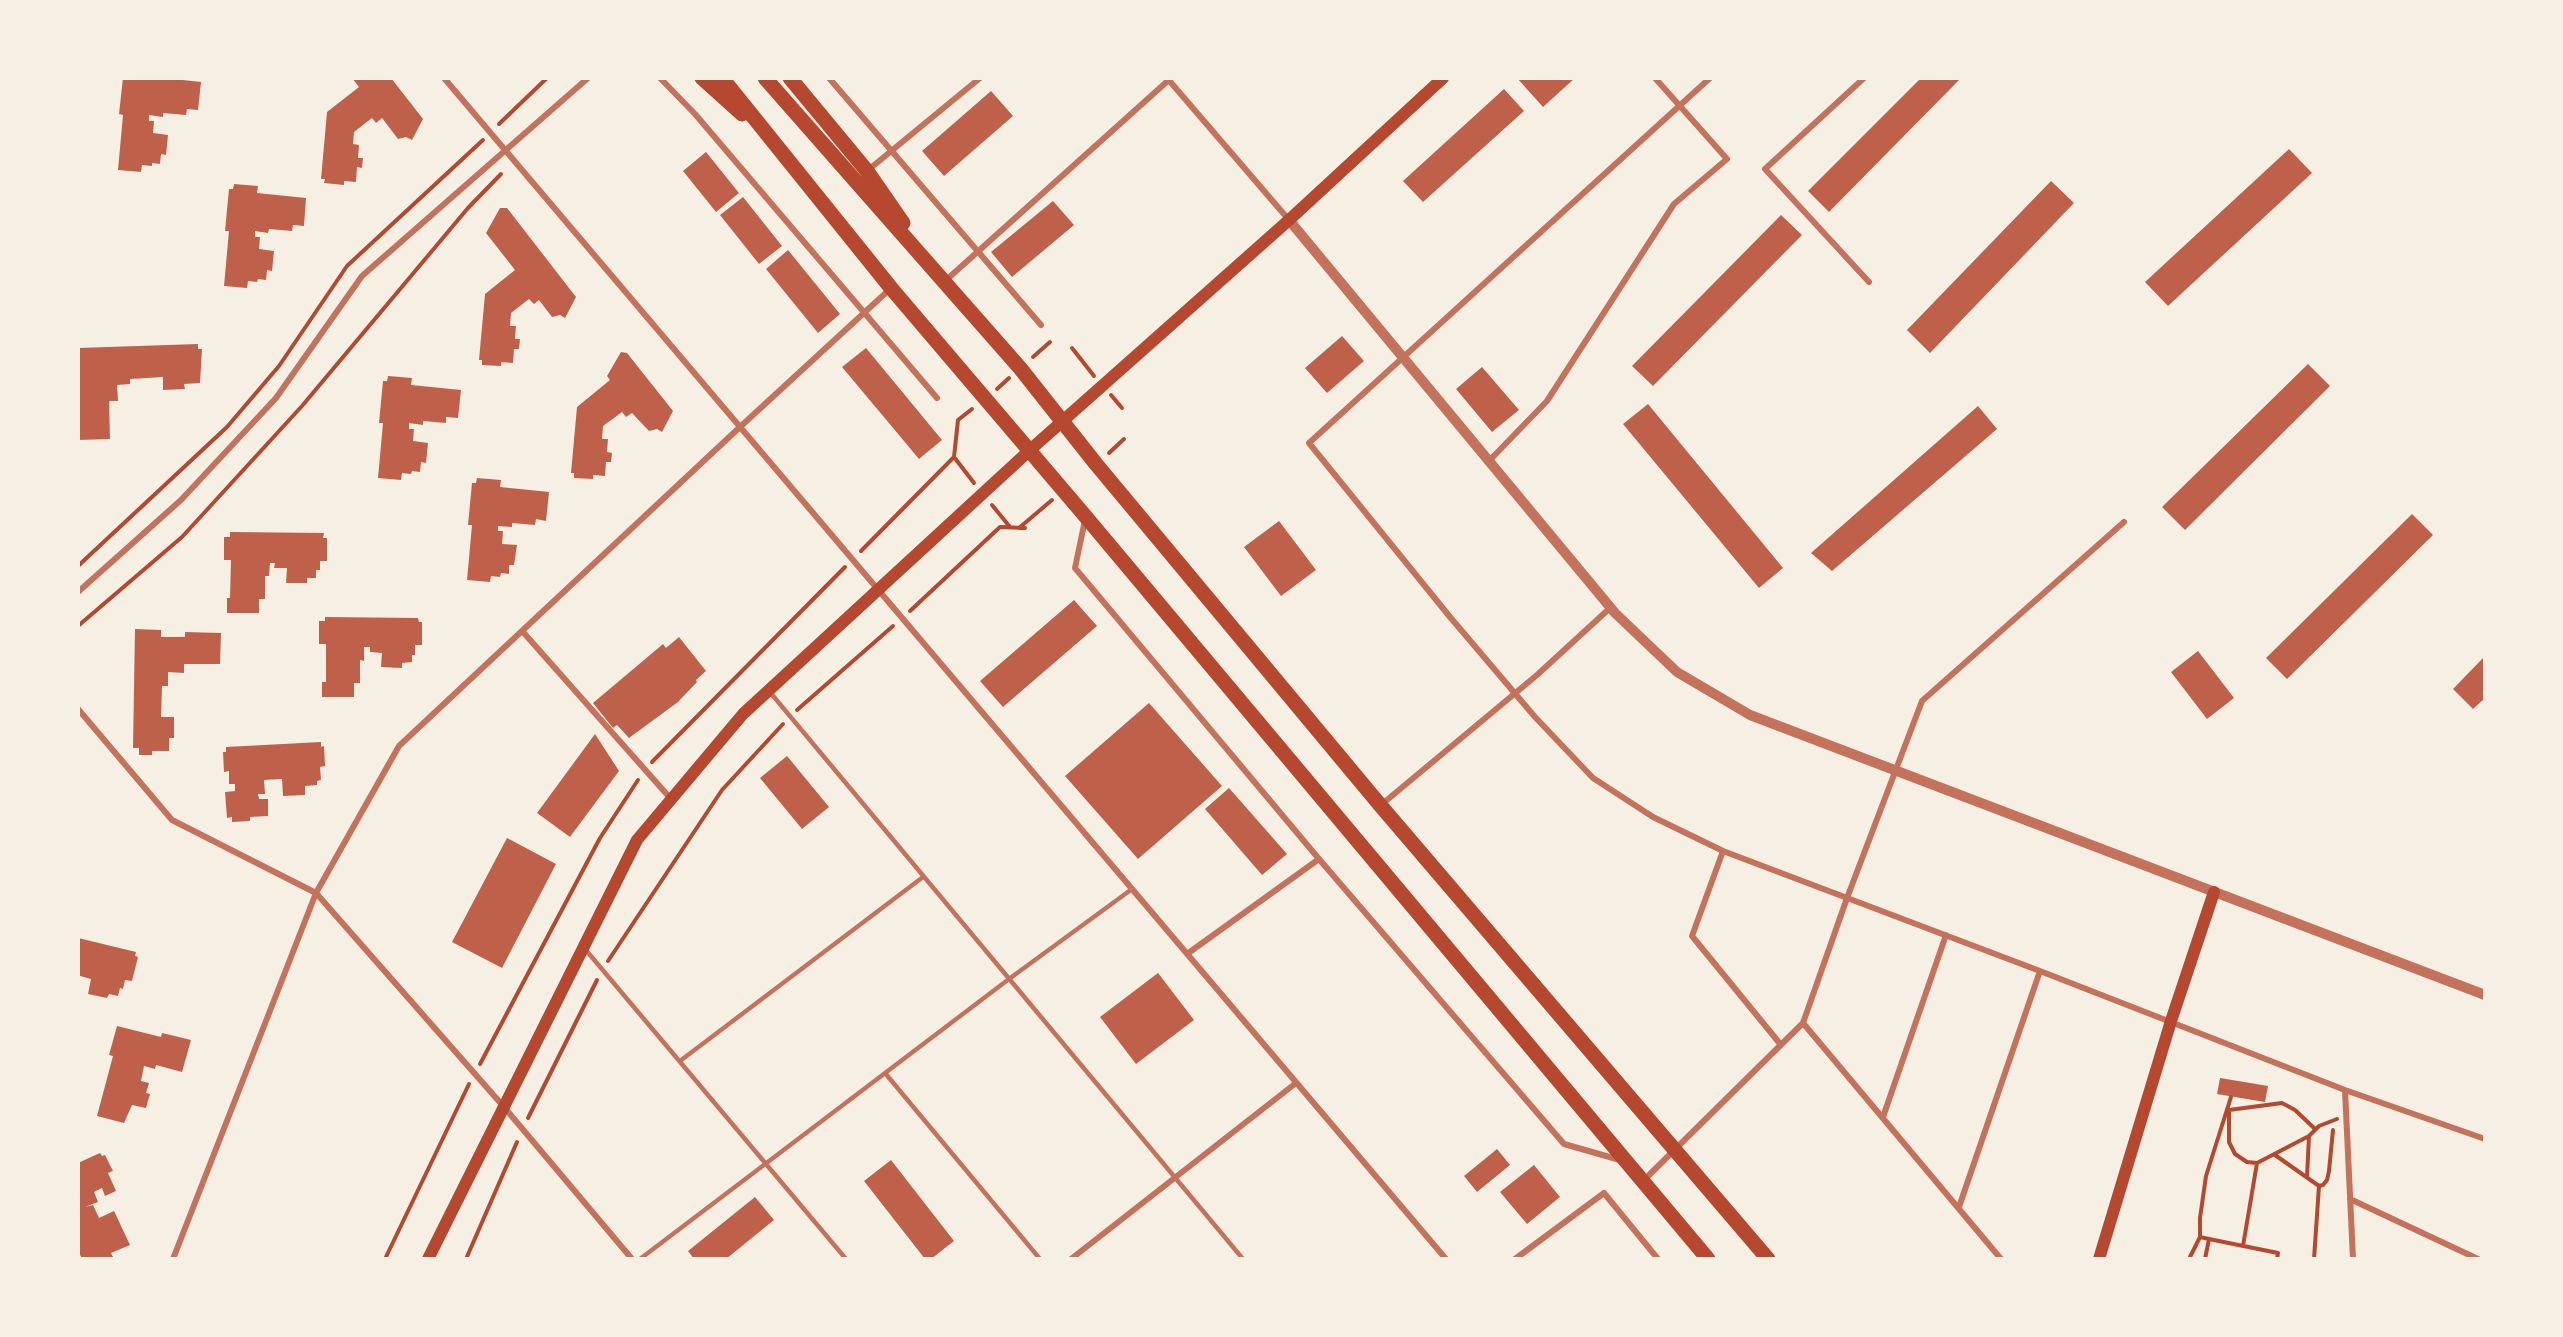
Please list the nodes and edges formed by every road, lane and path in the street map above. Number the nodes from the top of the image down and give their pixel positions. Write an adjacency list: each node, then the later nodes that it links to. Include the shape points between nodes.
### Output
1 (444, 78): 17 (street)
2 (588, 78): 17 (street)
3 (660, 78): 26 (street)
4 (702, 78): 16 (main road)
5 (722, 78): 16 (main road)
6 (765, 78): 24 (main road)
7 (790, 78): 20 (main road)
8 (829, 78): 18 (street)
9 (980, 78): 18 (street)
10 (1443, 78): 21 (main road)
11 (1655, 78): 15 (street)
12 (1710, 78): 15 (street)
13 (1864, 78): 23 (street, via 1765,169)
14 (1169, 79): 21 (street); 22 (street)
15 (1679, 106): 29 (street); 37 (street, via 1727,159 1674,204 1547,401)
16 (777, 146): 25 (main road)
17 (504, 149): 19 (street); 42 (street, via 362,276 276,398 181,500)
18 (892, 150): 20 (street); 22 (street)
19 (513, 161): 35 (street); 45 (path, via 468,208 302,406 182,537)
20 (867, 171): 24 (main road)
21 (1288, 220): 29 (street); 34 (main road)
22 (978, 252): 24 (street); 27 (street)
23 (1869, 282)
24 (944, 283): 30 (main road)
25 (891, 288): 26 (street); 32 (main road)
26 (864, 314): 31 (street); 35 (street)
27 (1041, 325)
28 (1050, 342): 30 (path)
29 (1404, 359): 37 (street); 48 (street, via 1309,443)
30 (1020, 368): 32 (path); 34 (main road)
31 (937, 398)
32 (986, 398): 33 (path); 36 (main road)
33 (958, 420)
34 (1062, 421): 36 (main road); 53 (main road)
35 (740, 427): 41 (street); 46 (street)
36 (1030, 450): 38 (main road); 41 (main road)
37 (1489, 461): 43 (street)
38 (1086, 517): 55 (street, via 1075,568); 86 (main road)
39 (2124, 522): 51 (street, via 1922,700)
40 (1025, 528): 44 (path, via 1000,527)
41 (878, 590): 44 (street); 47 (main road)
42 (78, 592)
43 (1610, 608): 48 (street); 51 (street, via 1677,672 1750,715)
44 (902, 618): 50 (path); 57 (street)
45 (78, 626)
46 (522, 632): 52 (street); 59 (street, via 399,746)
47 (768, 691): 50 (lane); 52 (main road, via 743,714)
48 (1514, 693): 53 (street); 54 (street, via 1593,778 1653,817)
49 (78, 709): 59 (street, via 172,820)
50 (790, 717): 56 (lane); 64 (path, via 722,790)
51 (1897, 771): 58 (street); 60 (street)
52 (671, 800): 62 (main road, via 637,840)
53 (1380, 805): 84 (main road)
54 (1723, 851): 60 (street); 70 (street, via 1692,936)
55 (1319, 859): 63 (street); 86 (street, via 1564,1144)
56 (924, 877): 66 (lane); 71 (lane)
57 (1131, 889): 63 (street); 66 (lane)
58 (2214, 892): 67 (street); 68 (main road)
59 (316, 893): 76 (street); 98 (street)
60 (1847, 898): 61 (street); 69 (street)
61 (1946, 935): 65 (street); 78 (street)
62 (584, 947): 64 (lane); 76 (main road)
63 (1187, 954): 73 (street)
64 (602, 969): 71 (lane); 81 (path)
65 (2040, 971): 68 (street); 94 (street)
66 (1009, 979): 72 (lane); 90 (lane)
67 (2485, 995)
68 (2171, 1022): 74 (street); 113 (main road)
69 (1803, 1023): 70 (street); 78 (street)
70 (1781, 1045): 84 (street)
71 (680, 1061): 87 (lane)
72 (885, 1073): 87 (lane); 104 (lane)
73 (1296, 1083): 90 (street); 107 (street)
74 (2345, 1090): 79 (street); 83 (street)
75 (2231, 1097): 77 (path)
76 (504, 1107): 81 (street); 99 (main road)
77 (2229, 1110): 80 (path, via 2282,1103); 88 (path, via 2229,1142 2235,1154); 95 (path, via 2206,1176)
78 (1882, 1117): 94 (street)
79 (2346, 1119): 80 (path, via 2334,1119); 92 (path, via 2334,1125 2327,1180); 93 (street)
80 (2314, 1128): 82 (path)
81 (523, 1129): 100 (path); 101 (street)
82 (2309, 1136): 85 (path); 89 (path)
83 (2485, 1139)
84 (1674, 1150): 91 (street); 111 (main road)
85 (2274, 1155): 88 (path); 89 (path)
86 (1626, 1161): 91 (main road)
87 (767, 1163): 102 (lane); 103 (lane)
88 (2257, 1163): 97 (path)
89 (2307, 1177): 92 (path)
90 (1175, 1178): 105 (street); 106 (lane)
91 (1643, 1181): 110 (main road)
92 (2319, 1186): 117 (path)
93 (2350, 1199): 118 (street); 119 (street)
94 (1959, 1207): 112 (street)
95 (2200, 1237): 96 (path); 114 (path)
96 (2209, 1239): 97 (path); 115 (path)
97 (2242, 1246): 116 (path, via 2278,1253)
98 (173, 1259)
99 (428, 1259)
100 (466, 1259)
101 (632, 1259)
102 (640, 1259)
103 (846, 1259)
104 (1040, 1259)
105 (1071, 1259)
106 (1243, 1259)
107 (1446, 1259)
108 (1515, 1259): 109 (street, via 1604,1193)
109 (1658, 1259)
110 (1708, 1259)
111 (1768, 1259)
112 (2001, 1259)
113 (2099, 1259)
114 (2188, 1259)
115 (2205, 1259)
116 (2277, 1259)
117 (2314, 1259)
118 (2353, 1259)
119 (2478, 1259)

